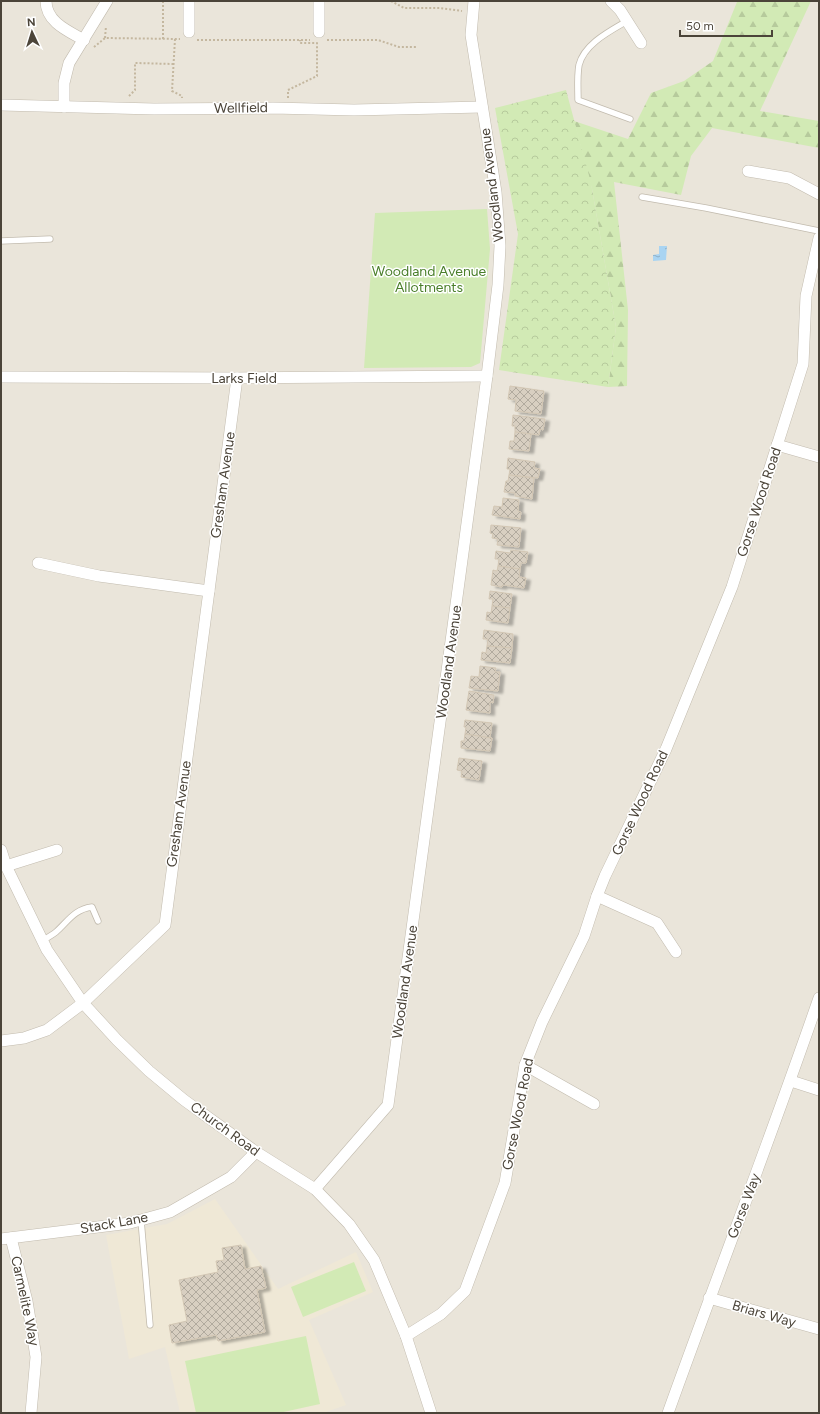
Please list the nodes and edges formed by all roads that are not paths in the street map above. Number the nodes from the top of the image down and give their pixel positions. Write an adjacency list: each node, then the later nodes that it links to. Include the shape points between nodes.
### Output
1 (46, 1): 10 (street, via 53,21)
2 (107, 1): 10 (street)
3 (189, 1): 8 (street)
4 (319, 1): 9 (street)
5 (611, 1): 7 (street)
6 (473, 7): 14 (street, Woodland Avenue, via 471,35)
7 (627, 21): 11 (street); 15 (lane, via 605,34 582,56 579,66 578,100)
8 (189, 36)
9 (319, 36)
10 (82, 43): 13 (street, via 67,70)
11 (641, 43)
12 (1, 105): 13 (street, Wellfield)
13 (64, 107): 14 (street, Wellfield, via 354,110)
14 (482, 107): 23 (street, Woodland Avenue, via 496,192 500,246)
15 (630, 119)
16 (748, 171): 17 (street, via 789,178)
17 (819, 194)
18 (642, 197): 19 (lane)
19 (819, 231)
20 (819, 238): 26 (street, Gorse Wood Road, via 806,296 803,364)
21 (50, 239): 22 (lane)
22 (1, 241)
23 (487, 376): 25 (street, Larks Field); 45 (street, Woodland Avenue, via 388,1105)
24 (1, 378): 25 (street, Larks Field)
25 (237, 378): 29 (street, Gresham Avenue)
26 (777, 445): 27 (street); 33 (street, Gorse Wood Road, via 732,587 666,749)
27 (819, 457)
28 (38, 563): 29 (street, via 99,576)
29 (209, 591): 38 (street, Gresham Avenue, via 165,925)
30 (1, 850): 32 (street, Church Road)
31 (57, 850): 32 (street)
32 (6, 866): 35 (street, Church Road)
33 (597, 896): 36 (street, via 657,923); 40 (street, Gorse Wood Road, via 584,936 542,1022)
34 (98, 921): 35 (lane, via 92,908 81,910)
35 (42, 941): 38 (street, Church Road)
36 (676, 952)
37 (819, 998): 41 (street, Gorse Way)
38 (83, 1003): 39 (street, Gresham Avenue, via 47,1030 24,1038); 44 (street, Church Road, via 150,1071 184,1100)
39 (1, 1041)
40 (525, 1065): 43 (street); 51 (street, Gorse Wood Road, via 505,1183 465,1291 442,1314)
41 (791, 1081): 42 (street); 48 (street, Gorse Way)
42 (819, 1090)
43 (594, 1104)
44 (256, 1152): 45 (street, Church Road); 46 (street, Stack Lane, via 231,1177 170,1212)
45 (314, 1189): 51 (street, Church Road, via 349,1224 374,1260)
46 (141, 1220): 47 (street, Stack Lane); 49 (lane)
47 (6, 1238): 52 (street, Carmelite Way, via 27,1301 36,1357)
48 (709, 1298): 50 (street, Briars Way); 54 (street, Gorse Way)
49 (150, 1325)
50 (819, 1329)
51 (406, 1336): 53 (street, Church Road)
52 (31, 1413)
53 (431, 1413)
54 (668, 1413)

